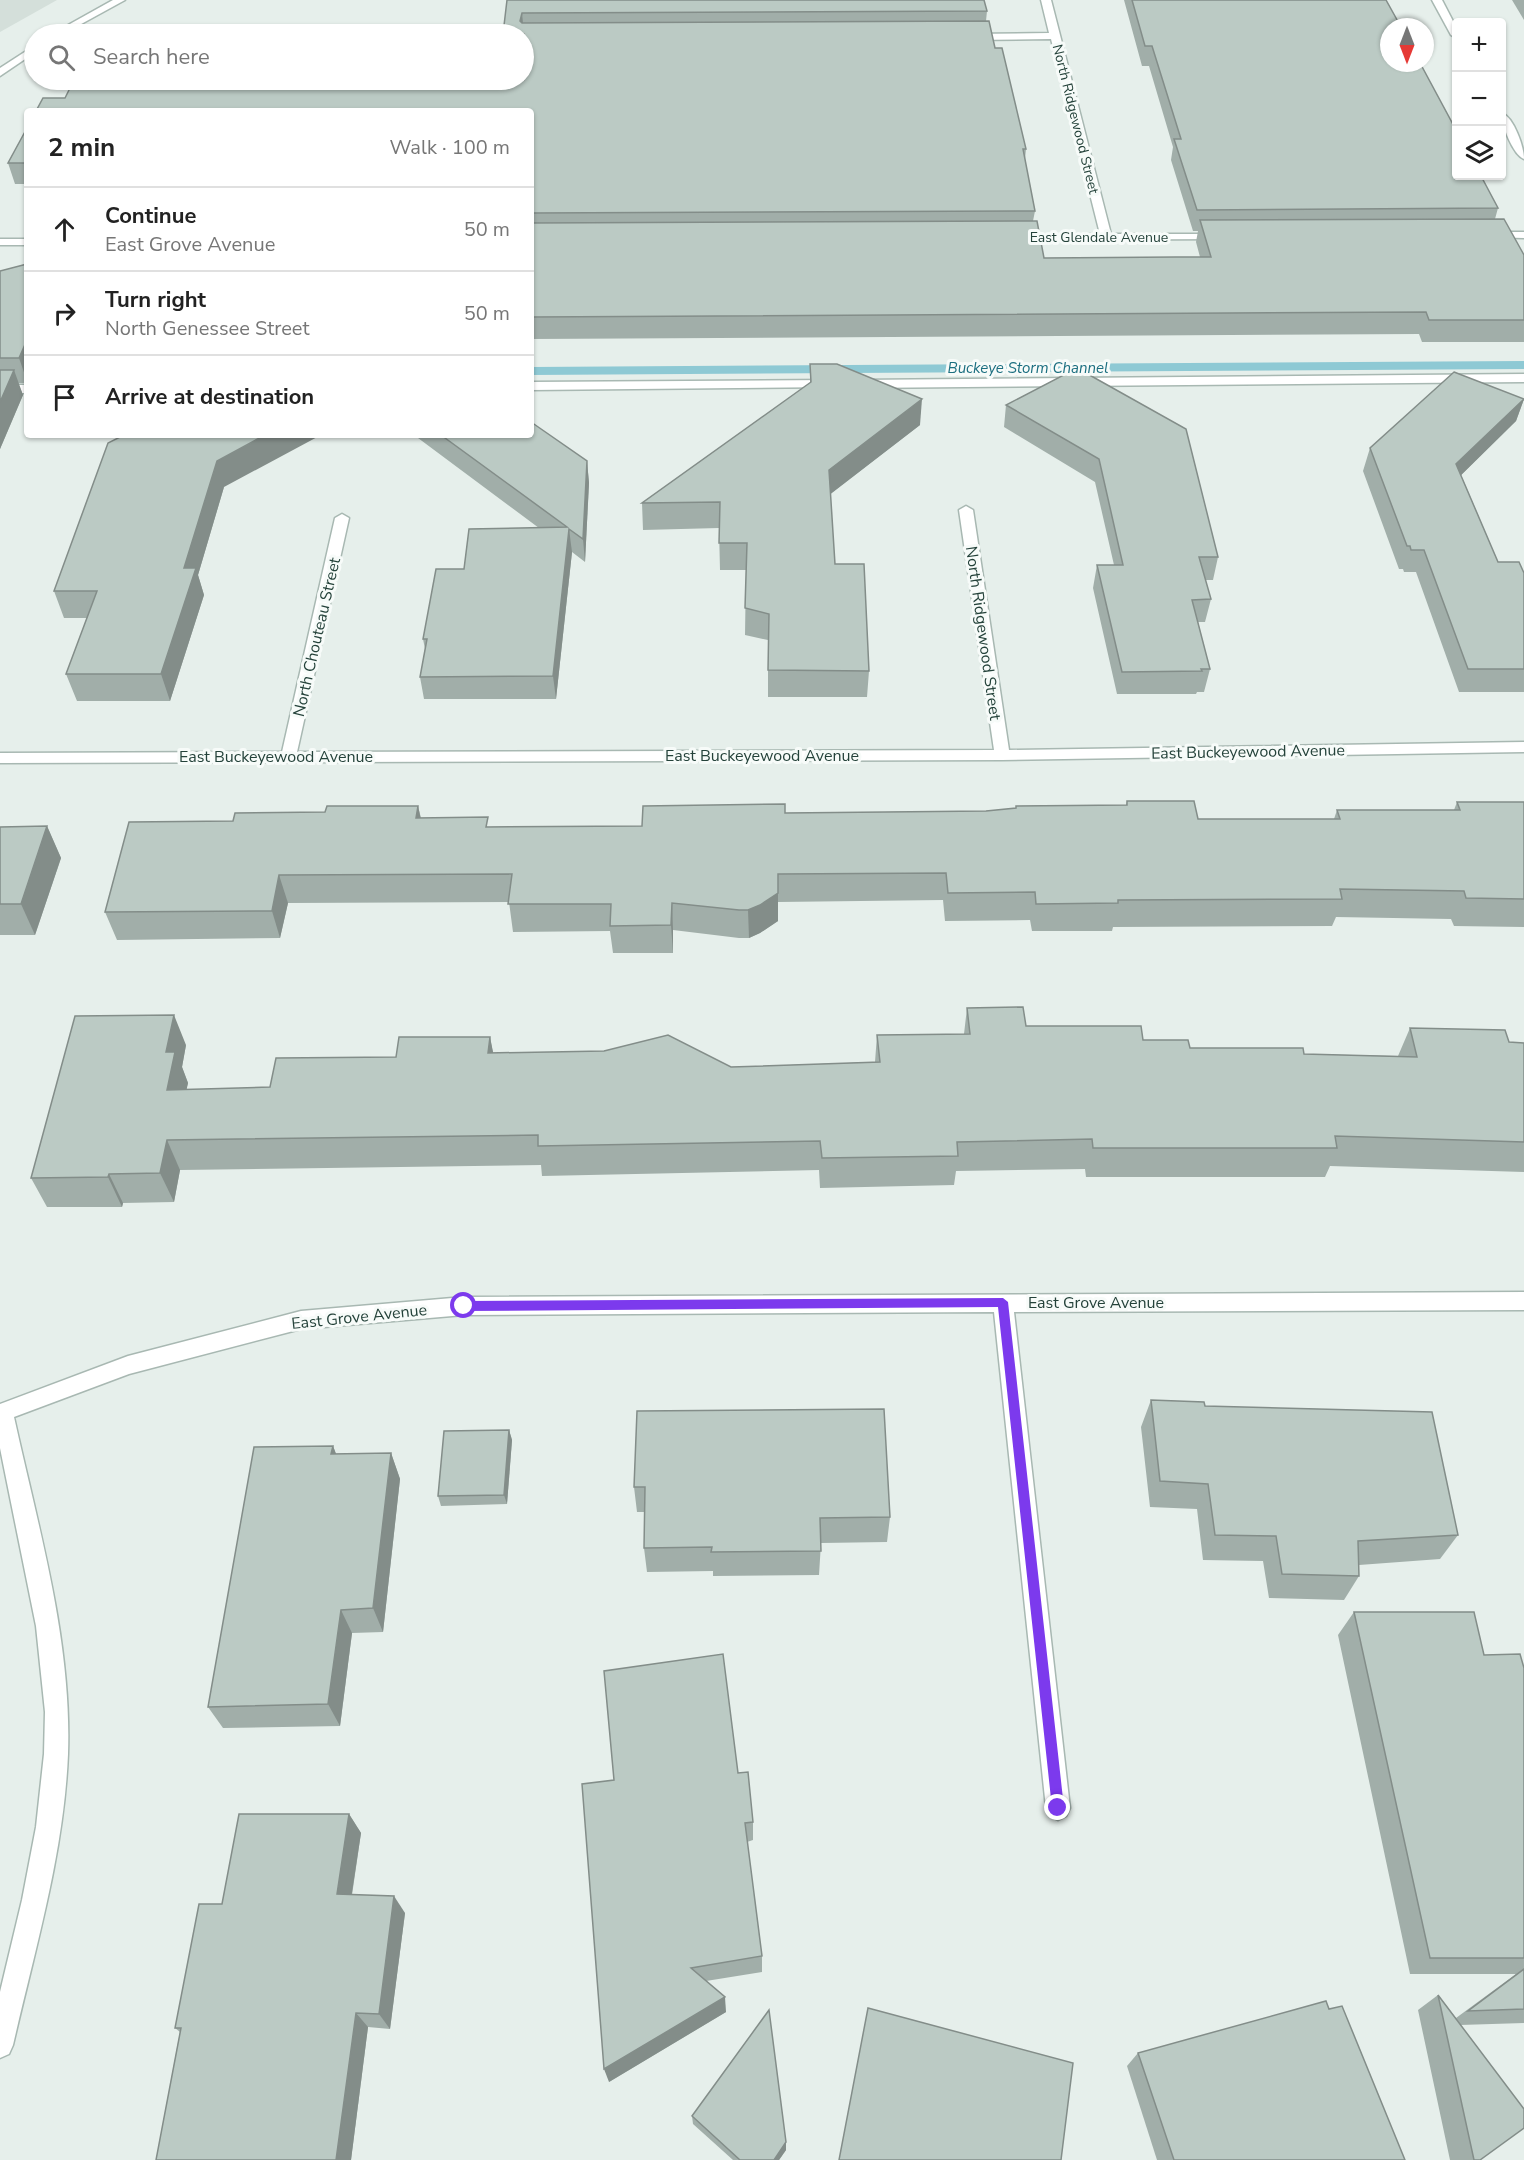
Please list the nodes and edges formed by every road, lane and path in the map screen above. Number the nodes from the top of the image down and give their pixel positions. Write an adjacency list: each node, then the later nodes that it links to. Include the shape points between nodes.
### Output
1 (120, 0): 4 (street)
2 (1046, 0): 6 (street, North Ridgewood Street)
3 (1437, 0): 5 (street)
4 (76, 24)
5 (1452, 27)
6 (1055, 36): 7 (street); 14 (street, North Ridgewood Street)
7 (960, 37)
8 (24, 56): 9 (street)
9 (0, 73)
10 (1506, 123): 11 (street)
11 (1524, 156)
12 (1476, 235): 13 (street)
13 (1524, 235)
14 (1106, 237): 15 (street, East Glendale Avenue); 16 (street, East Glendale Avenue)
15 (1237, 237)
16 (998, 238)
17 (0, 242): 18 (street)
18 (24, 242)
19 (1524, 378): 20 (street)
20 (534, 386)
21 (24, 388): 22 (street)
22 (0, 389)
23 (966, 510): 27 (street, North Ridgewood Street)
24 (342, 518): 26 (street, North Chouteau Street)
25 (1524, 747): 27 (street, East Buckeyewood Avenue)
26 (289, 755): 27 (street, East Buckeyewood Avenue); 28 (street, East Buckeyewood Avenue)
27 (1002, 755)
28 (0, 758)
29 (1524, 1300): 30 (street, East Grove Avenue)
30 (1003, 1302): 31 (street, East Grove Avenue, via 464,1306 301,1320 128,1365); 32 (street)
31 (2, 1413): 33 (street, via 44,1615 54,1683 56,1752 51,1811)
32 (1058, 1808)
33 (0, 2045)

